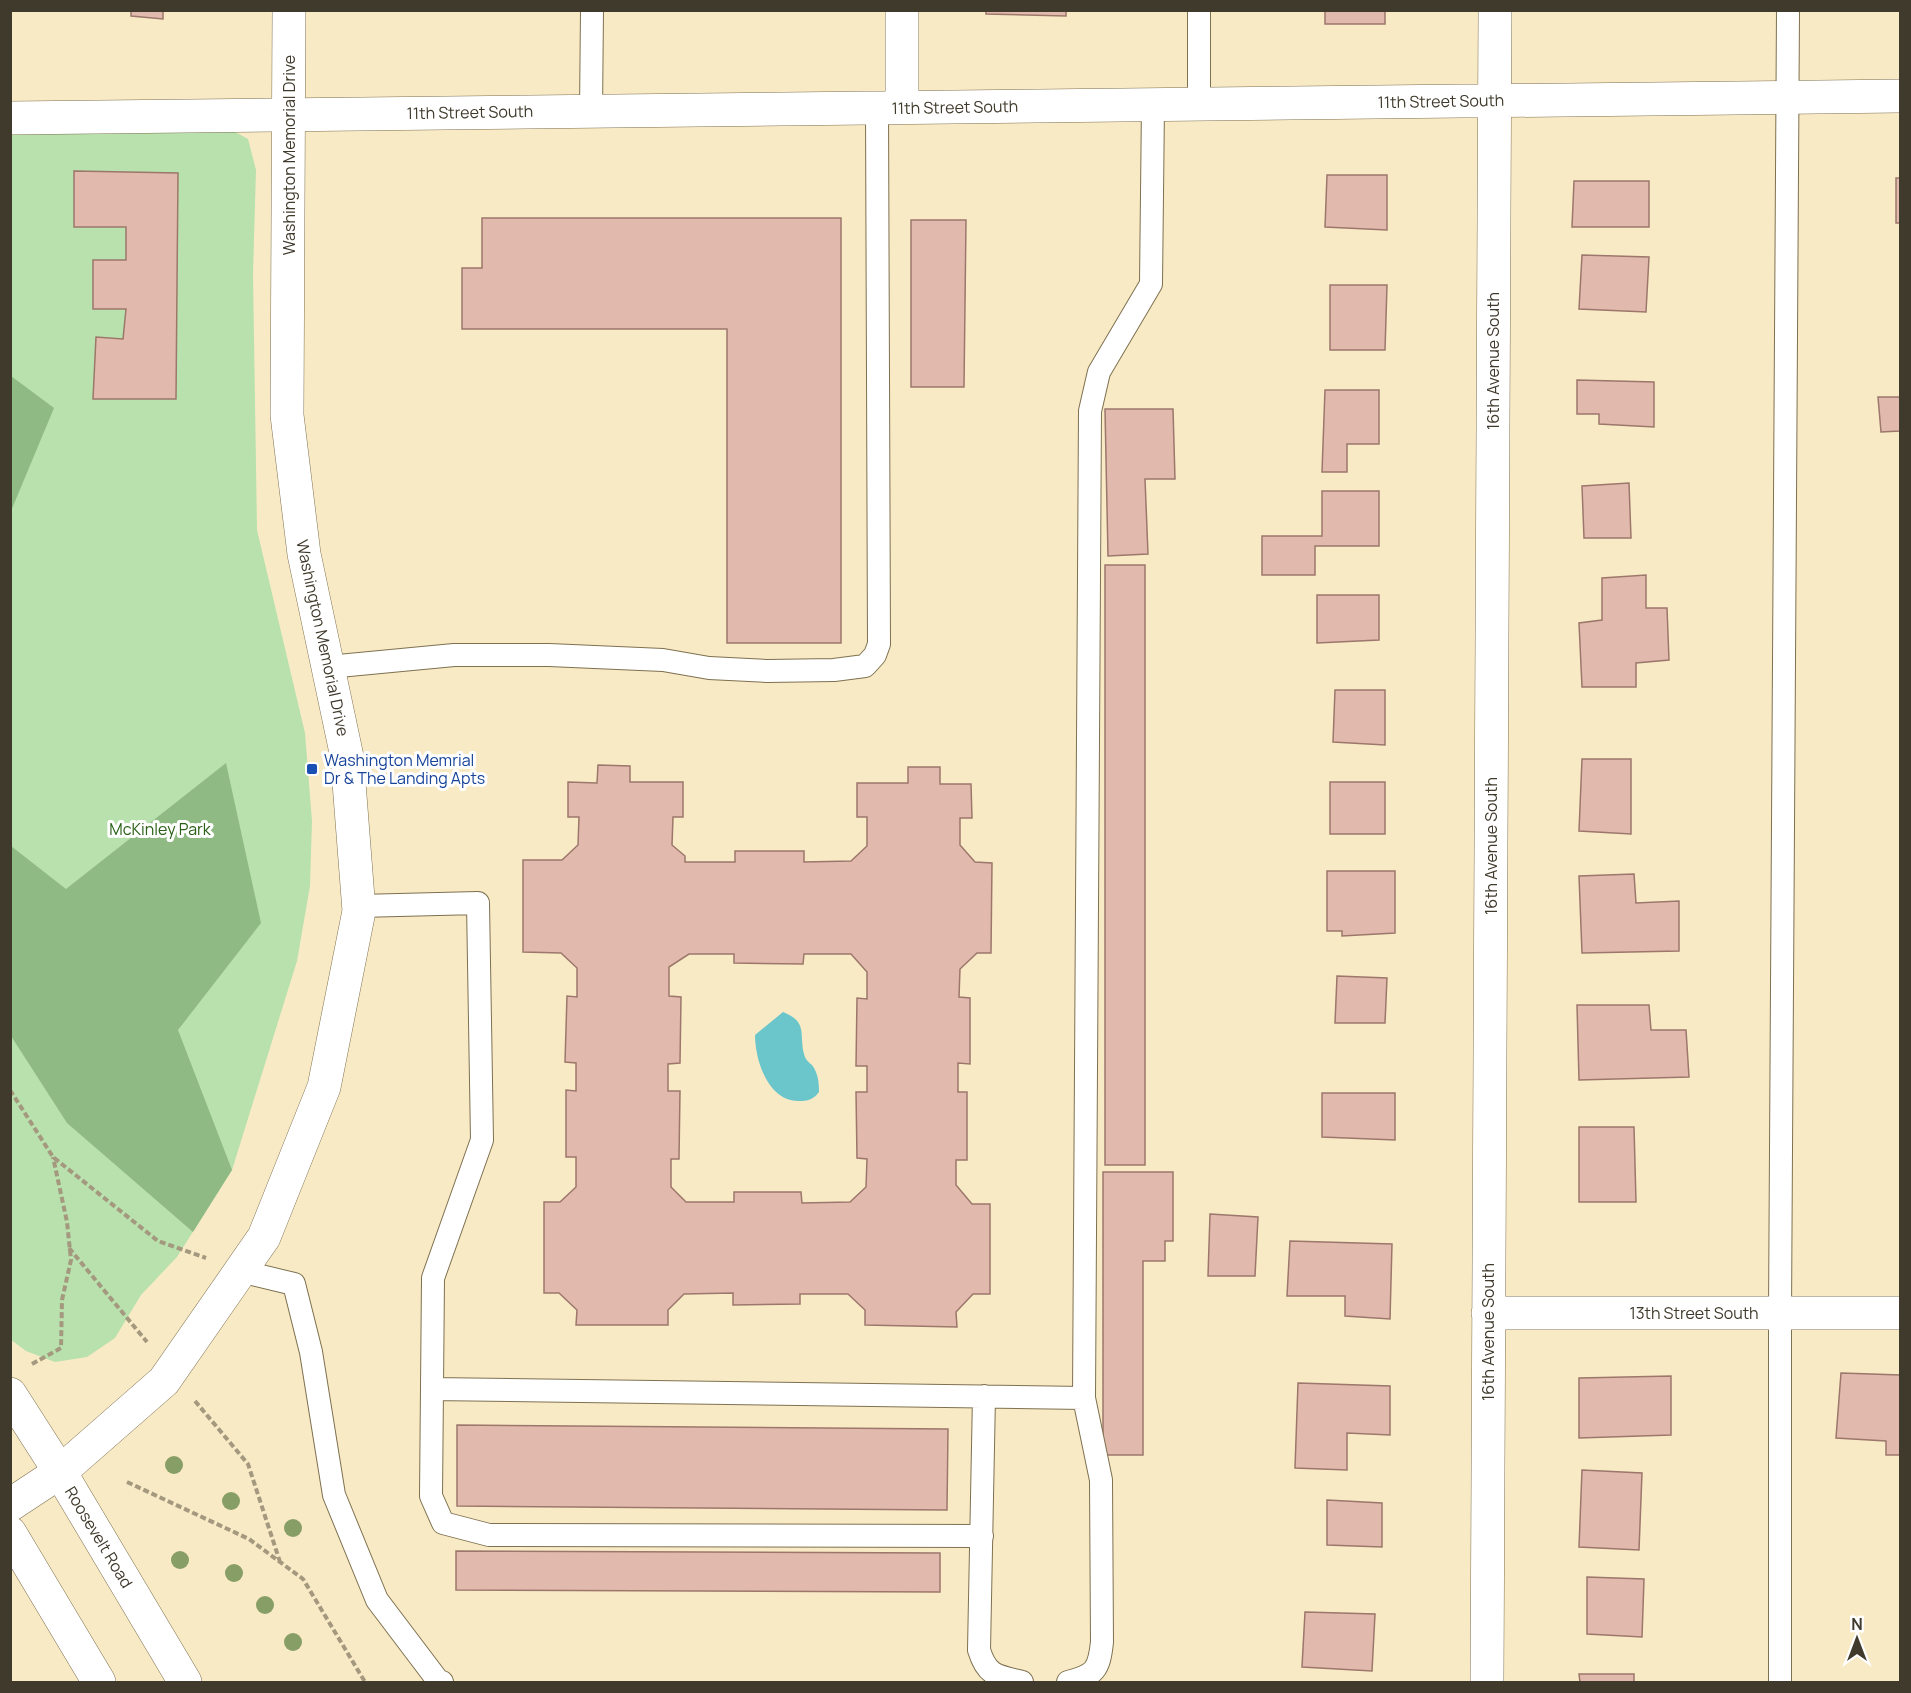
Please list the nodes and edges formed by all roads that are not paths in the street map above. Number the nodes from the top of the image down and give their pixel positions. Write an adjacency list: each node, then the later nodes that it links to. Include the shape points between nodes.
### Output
1 (290, 10): 14 (street, Washington Memorial Drive)
2 (592, 10): 13 (lane)
3 (902, 10): 12 (street)
4 (1199, 10): 11 (lane)
5 (1495, 10): 9 (street, 16th Avenue South)
6 (1788, 10): 8 (lane)
7 (1900, 96): 8 (street, 11th Street South)
8 (1788, 97): 9 (street, 11th Street South); 20 (lane)
9 (1495, 100): 11 (street, 11th Street South); 19 (street, 16th Avenue South)
10 (1153, 104): 11 (street, 11th Street South); 12 (street, 11th Street South); 25 (lane, via 1151,284 1099,372 1090,411)
11 (1199, 104)
12 (889, 108): 13 (street, 11th Street South); 16 (lane, via 878,449 879,644 866,666 767,671 709,668 663,660 454,655)
13 (591, 111): 14 (street, 11th Street South)
14 (290, 114): 15 (street, 11th Street South); 16 (street, Washington Memorial Drive, via 287,415 304,554)
15 (10, 118)
16 (328, 667): 17 (street, Washington Memorial Drive, via 347,757)
17 (359, 906): 18 (street, Washington Memorial Drive, via 324,1087 264,1238); 22 (lane, via 478,903 482,1140 433,1278)
18 (240, 1270): 26 (street, Washington Memorial Drive, via 164,1381); 32 (lane, via 294,1284 311,1352 334,1495 377,1600)
19 (1488, 1313): 20 (street, 13th Street South); 35 (street, 16th Avenue South)
20 (1780, 1313): 21 (street, 13th Street South); 36 (lane)
21 (1900, 1313)
22 (432, 1389): 24 (lane); 29 (lane, via 431,1496 443,1523 489,1535)
23 (10, 1394): 26 (street, Roosevelt Road)
24 (984, 1396): 25 (lane); 29 (lane)
25 (1084, 1398): 34 (lane, via 1101,1480 1102,1642 1100,1661 1089,1677)
26 (60, 1472): 27 (street, Washington Memorial Drive); 31 (street, Roosevelt Road)
27 (10, 1505)
28 (10, 1533): 30 (street)
29 (982, 1536): 33 (lane, via 979,1650 984,1666 999,1676)
30 (99, 1683)
31 (185, 1683)
32 (442, 1683)
33 (1022, 1683)
34 (1068, 1683)
35 (1487, 1683)
36 (1780, 1683)

